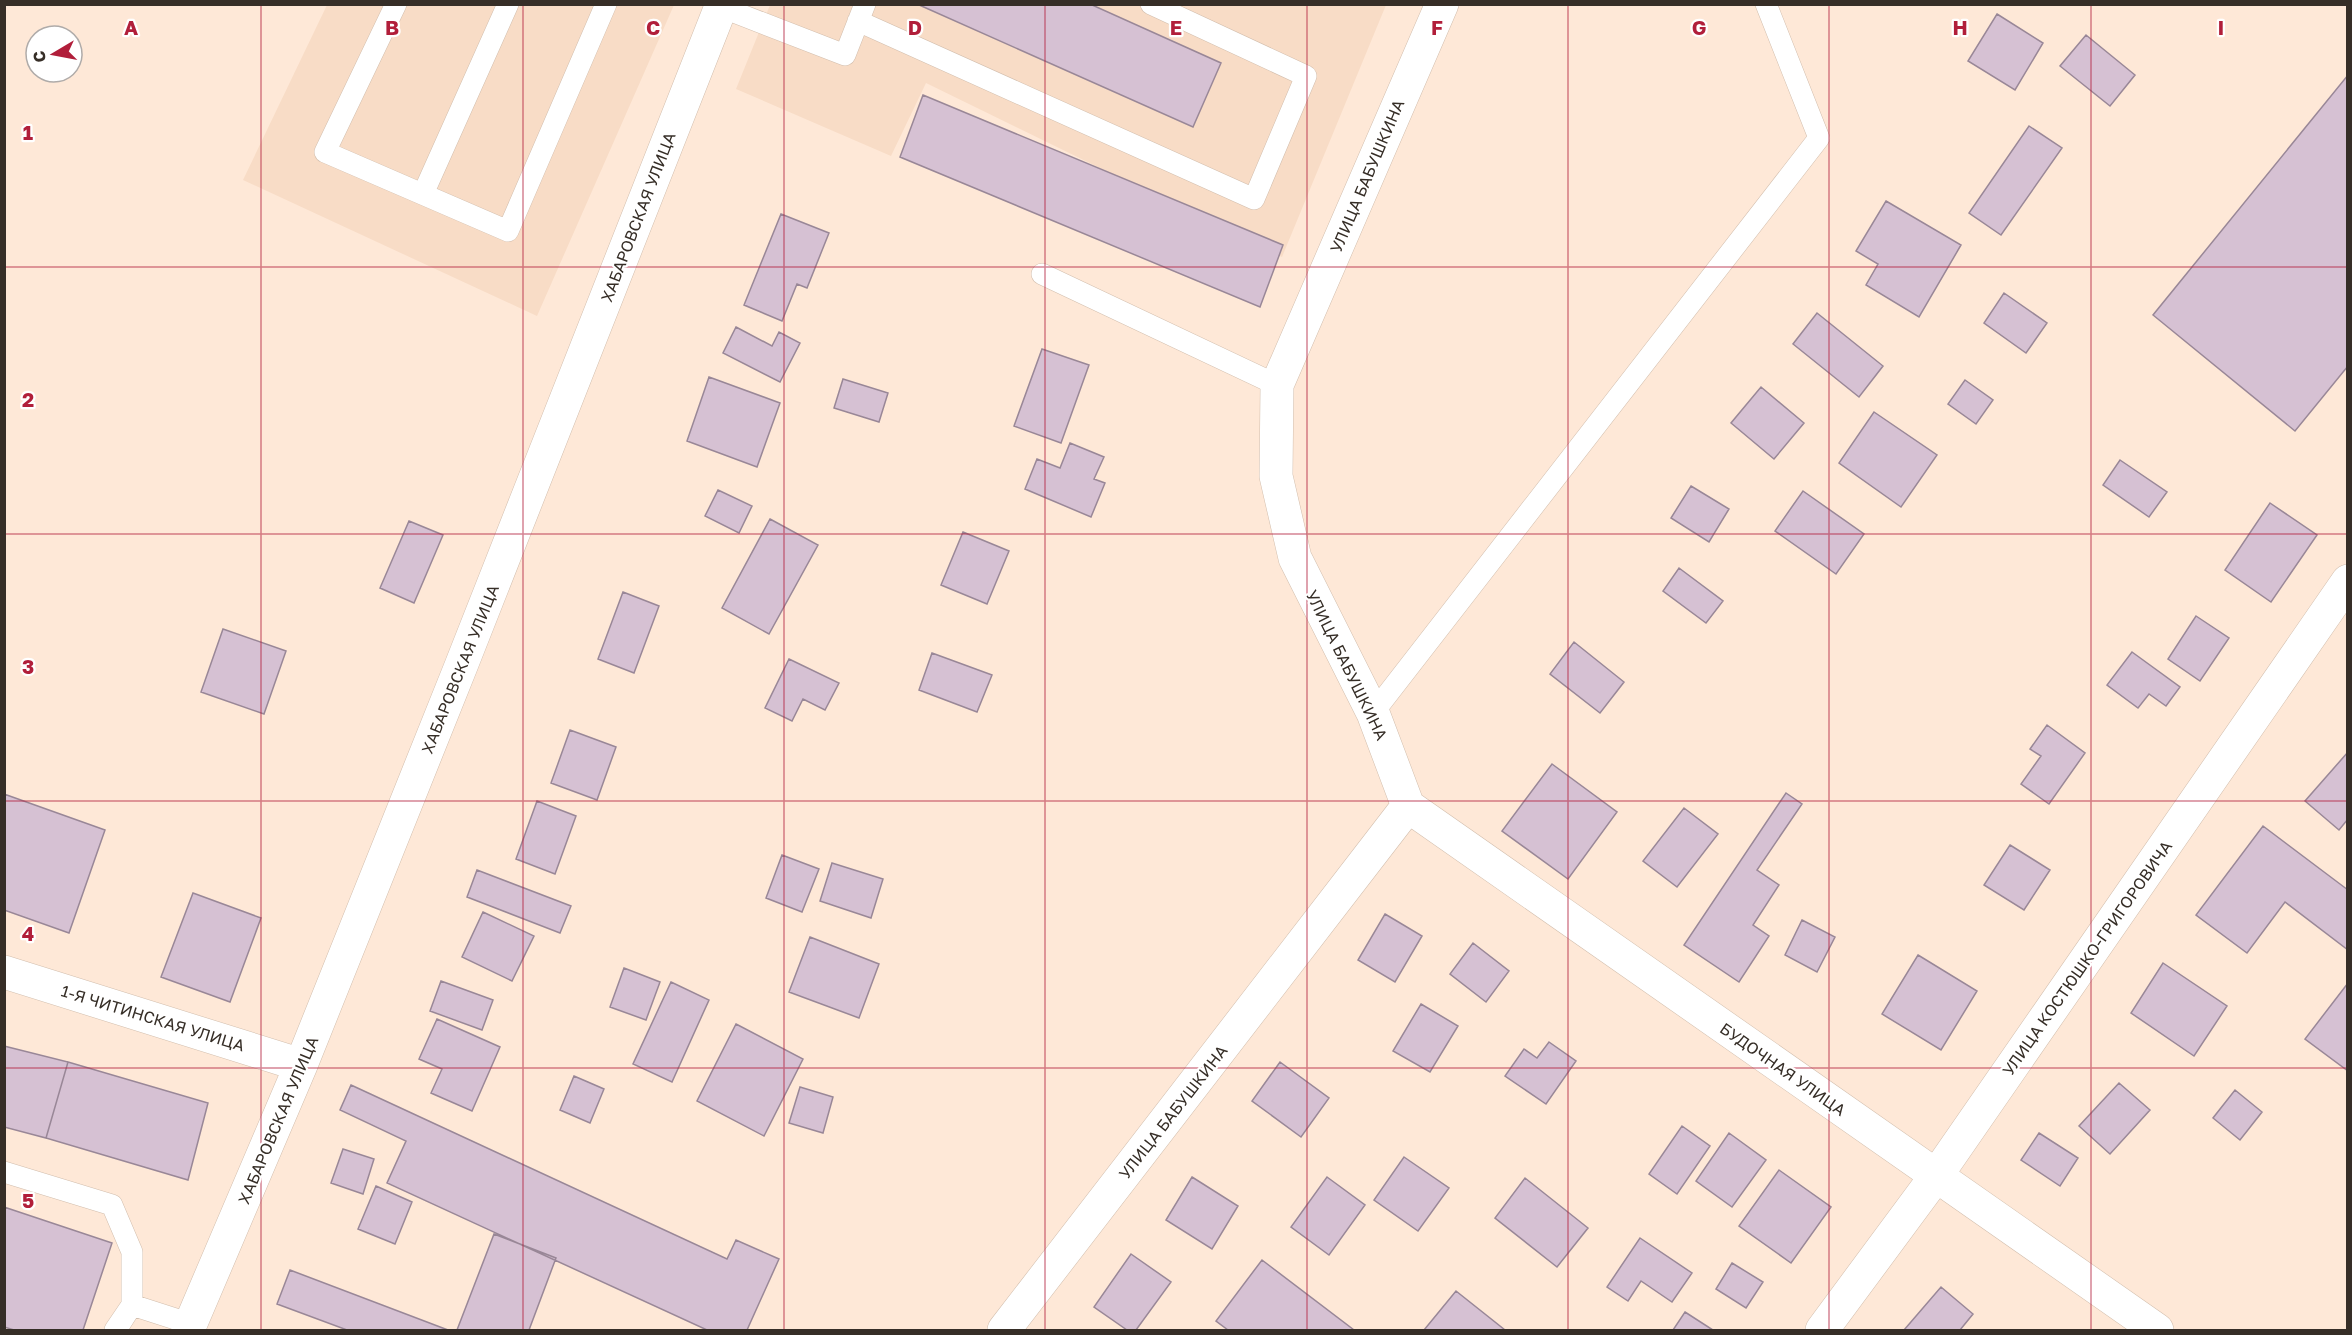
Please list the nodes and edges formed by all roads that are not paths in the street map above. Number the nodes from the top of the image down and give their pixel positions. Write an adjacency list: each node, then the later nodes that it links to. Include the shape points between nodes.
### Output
1 (396, 4): 9 (lane, via 325,152)
2 (508, 4): 9 (lane)
3 (606, 4): 9 (lane, via 508,231)
4 (1150, 4): 8 (lane, via 1306,76 1254,199)
5 (1442, 4): 11 (street, УЛИЦА БАБУШКИНА)
6 (1766, 4): 13 (lane, via 1820,138)
7 (721, 6): 8 (lane, via 844,55); 16 (street, ХАБАРОВСКАЯ УЛИЦА)
8 (861, 13)
9 (423, 194)
10 (1042, 274): 11 (lane)
11 (1276, 385): 13 (street, УЛИЦА БАБУШКИНА, via 1276,476 1295,558)
12 (2348, 581): 18 (street, УЛИЦА КОСТЮШКО-ГРИГОРОВИЧА)
13 (1373, 713): 14 (street, УЛИЦА БАБУШКИНА)
14 (1408, 806): 18 (street, БУДОЧНАЯ УЛИЦА); 22 (street, УЛИЦА БАБУШКИНА)
15 (4, 972): 16 (street, 1-Я ЧИТИНСКАЯ УЛИЦА)
16 (301, 1065): 20 (street, ХАБАРОВСКАЯ УЛИЦА)
17 (4, 1172): 19 (lane, via 112,1205 132,1252)
18 (1936, 1176): 23 (street, УЛИЦА КОСТЮШКО-ГРИГОРОВИЧА); 24 (street, БУДОЧНАЯ УЛИЦА)
19 (132, 1305): 20 (lane); 21 (lane)
20 (190, 1327)
21 (115, 1330)
22 (1004, 1330)
23 (1822, 1330)
24 (2157, 1330)

